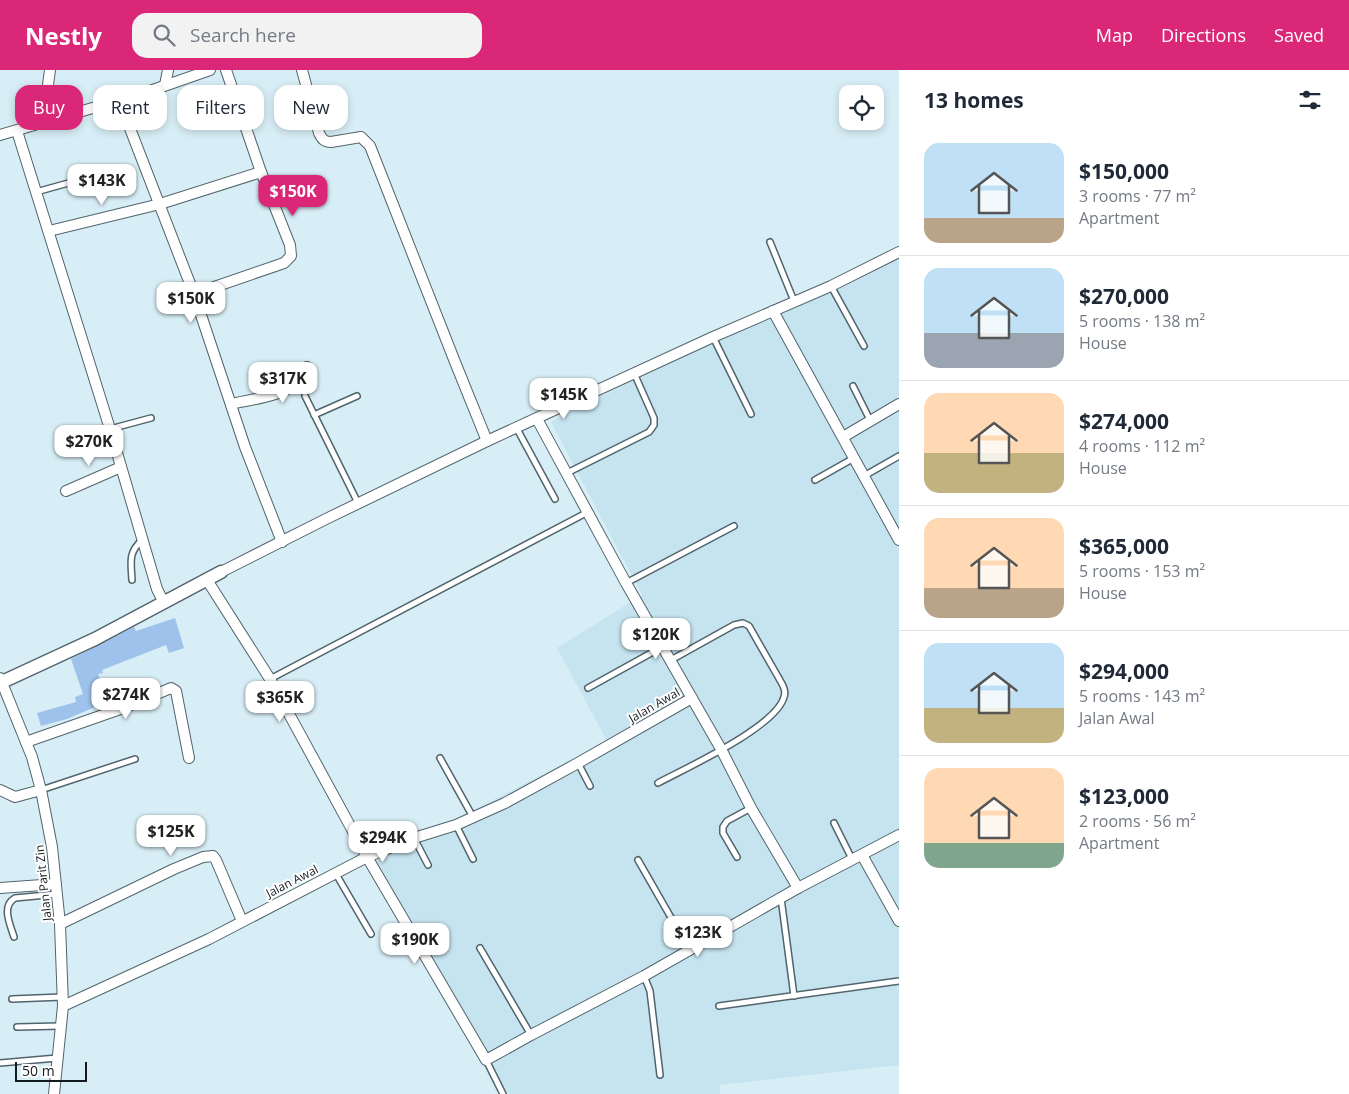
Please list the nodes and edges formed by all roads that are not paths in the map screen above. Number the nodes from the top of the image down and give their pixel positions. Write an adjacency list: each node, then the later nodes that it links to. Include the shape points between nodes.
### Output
1 (50, 70): 6 (street)
2 (168, 70): 7 (street)
3 (210, 70): 7 (street)
4 (226, 70): 12 (street)
5 (302, 70): 40 (street, via 322,139 331,142 361,137 370,146)
6 (48, 85)
7 (165, 85)
8 (20, 130): 10 (street)
9 (131, 130): 15 (street)
10 (17, 131): 11 (street); 14 (street)
11 (0, 135)
12 (261, 172): 15 (street); 20 (street, via 290,245 291,256 284,263)
13 (72, 182): 14 (lane)
14 (36, 192): 16 (street)
15 (160, 204): 16 (street); 20 (street)
16 (50, 231): 38 (street)
17 (770, 242): 21 (lane)
18 (899, 252): 19 (street)
19 (831, 286): 21 (street); 24 (lane)
20 (194, 294): 30 (street)
21 (794, 301): 22 (street)
22 (773, 311): 23 (street); 39 (street)
23 (713, 337): 26 (street); 32 (lane)
24 (864, 346)
25 (307, 366): 30 (street, via 301,379 288,389)
26 (634, 373): 35 (street); 44 (lane, via 654,418 654,425 648,432)
27 (853, 386): 36 (lane)
28 (305, 396): 33 (lane)
29 (357, 396): 33 (lane)
30 (231, 404): 54 (street)
31 (899, 404): 36 (street)
32 (751, 414)
33 (314, 415): 49 (lane)
34 (151, 418): 38 (lane)
35 (537, 419): 37 (street); 44 (street)
36 (870, 420): 39 (street)
37 (516, 428): 40 (street); 48 (lane)
38 (110, 429): 43 (street)
39 (843, 437): 42 (street)
40 (487, 441): 49 (street)
41 (899, 456): 45 (lane)
42 (854, 458): 45 (street); 46 (lane)
43 (121, 467): 47 (street); 52 (street)
44 (567, 473): 50 (street)
45 (864, 476): 53 (street)
46 (815, 480)
47 (66, 491)
48 (555, 499)
49 (358, 504): 54 (street)
50 (588, 512): 57 (street); 61 (lane)
51 (734, 526): 57 (lane)
52 (143, 539): 56 (lane, via 131,554); 58 (street)
53 (899, 540)
54 (282, 542): 55 (street)
55 (215, 576): 58 (street); 61 (street)
56 (132, 580)
57 (626, 583): 59 (street)
58 (160, 595): 62 (street, via 66,653)
59 (663, 647): 60 (street); 63 (lane)
60 (671, 660): 64 (street); 66 (lane, via 743,623 749,626 785,689 785,697 777,710 747,734)
61 (272, 678): 81 (street)
62 (1, 681): 65 (street, Jalan Parit Zin)
63 (588, 688)
64 (692, 698): 66 (street); 70 (street, Jalan Awal)
65 (26, 742): 67 (street, via 171,688 176,691); 74 (street, Jalan Parit Zin)
66 (721, 749): 71 (lane); 75 (street)
67 (189, 758)
68 (440, 758): 76 (lane)
69 (135, 759): 74 (lane)
70 (578, 763): 72 (lane); 76 (street, Jalan Awal)
71 (658, 783)
72 (590, 786)
73 (0, 790): 74 (street, via 15,797)
74 (41, 790): 90 (street, Jalan Parit Zin)
75 (751, 808): 82 (lane, via 727,821 723,828); 89 (street)
76 (473, 817): 78 (street, Jalan Awal)
77 (834, 823): 83 (lane)
78 (456, 825): 80 (street, Jalan Awal); 84 (lane)
79 (899, 834): 83 (street)
80 (414, 838): 81 (street, Jalan Awal); 86 (lane)
81 (366, 857): 87 (street, Jalan Awal); 109 (street)
82 (737, 857)
83 (857, 857): 89 (street); 93 (street)
84 (473, 859)
85 (638, 860): 98 (lane)
86 (428, 865)
87 (335, 873): 92 (street, Jalan Awal); 95 (lane)
88 (0, 888): 90 (street)
89 (798, 888): 91 (street)
90 (56, 889): 94 (street, Jalan Parit Zin); 96 (lane, via 9,901 6,908)
91 (781, 897): 98 (street); 101 (lane)
92 (242, 921): 94 (street, via 216,860 207,855); 103 (street, Jalan Awal, via 167,959)
93 (899, 921)
94 (60, 924): 103 (street, Jalan Parit Zin)
95 (371, 934)
96 (14, 936)
97 (480, 948): 107 (lane)
98 (689, 949): 99 (street)
99 (644, 976): 107 (street); 111 (lane, via 650,991)
100 (899, 981): 101 (lane)
101 (794, 996): 104 (lane)
102 (12, 999): 103 (lane)
103 (62, 1002): 105 (street, Jalan Parit Zin)
104 (719, 1006)
105 (60, 1026): 106 (lane); 108 (street, Jalan Parit Zin)
106 (17, 1027)
107 (531, 1034): 109 (street)
108 (58, 1058): 110 (lane); 112 (street, Jalan Parit Zin)
109 (486, 1060): 113 (lane)
110 (0, 1063)
111 (660, 1075)
112 (54, 1094)
113 (503, 1094)

